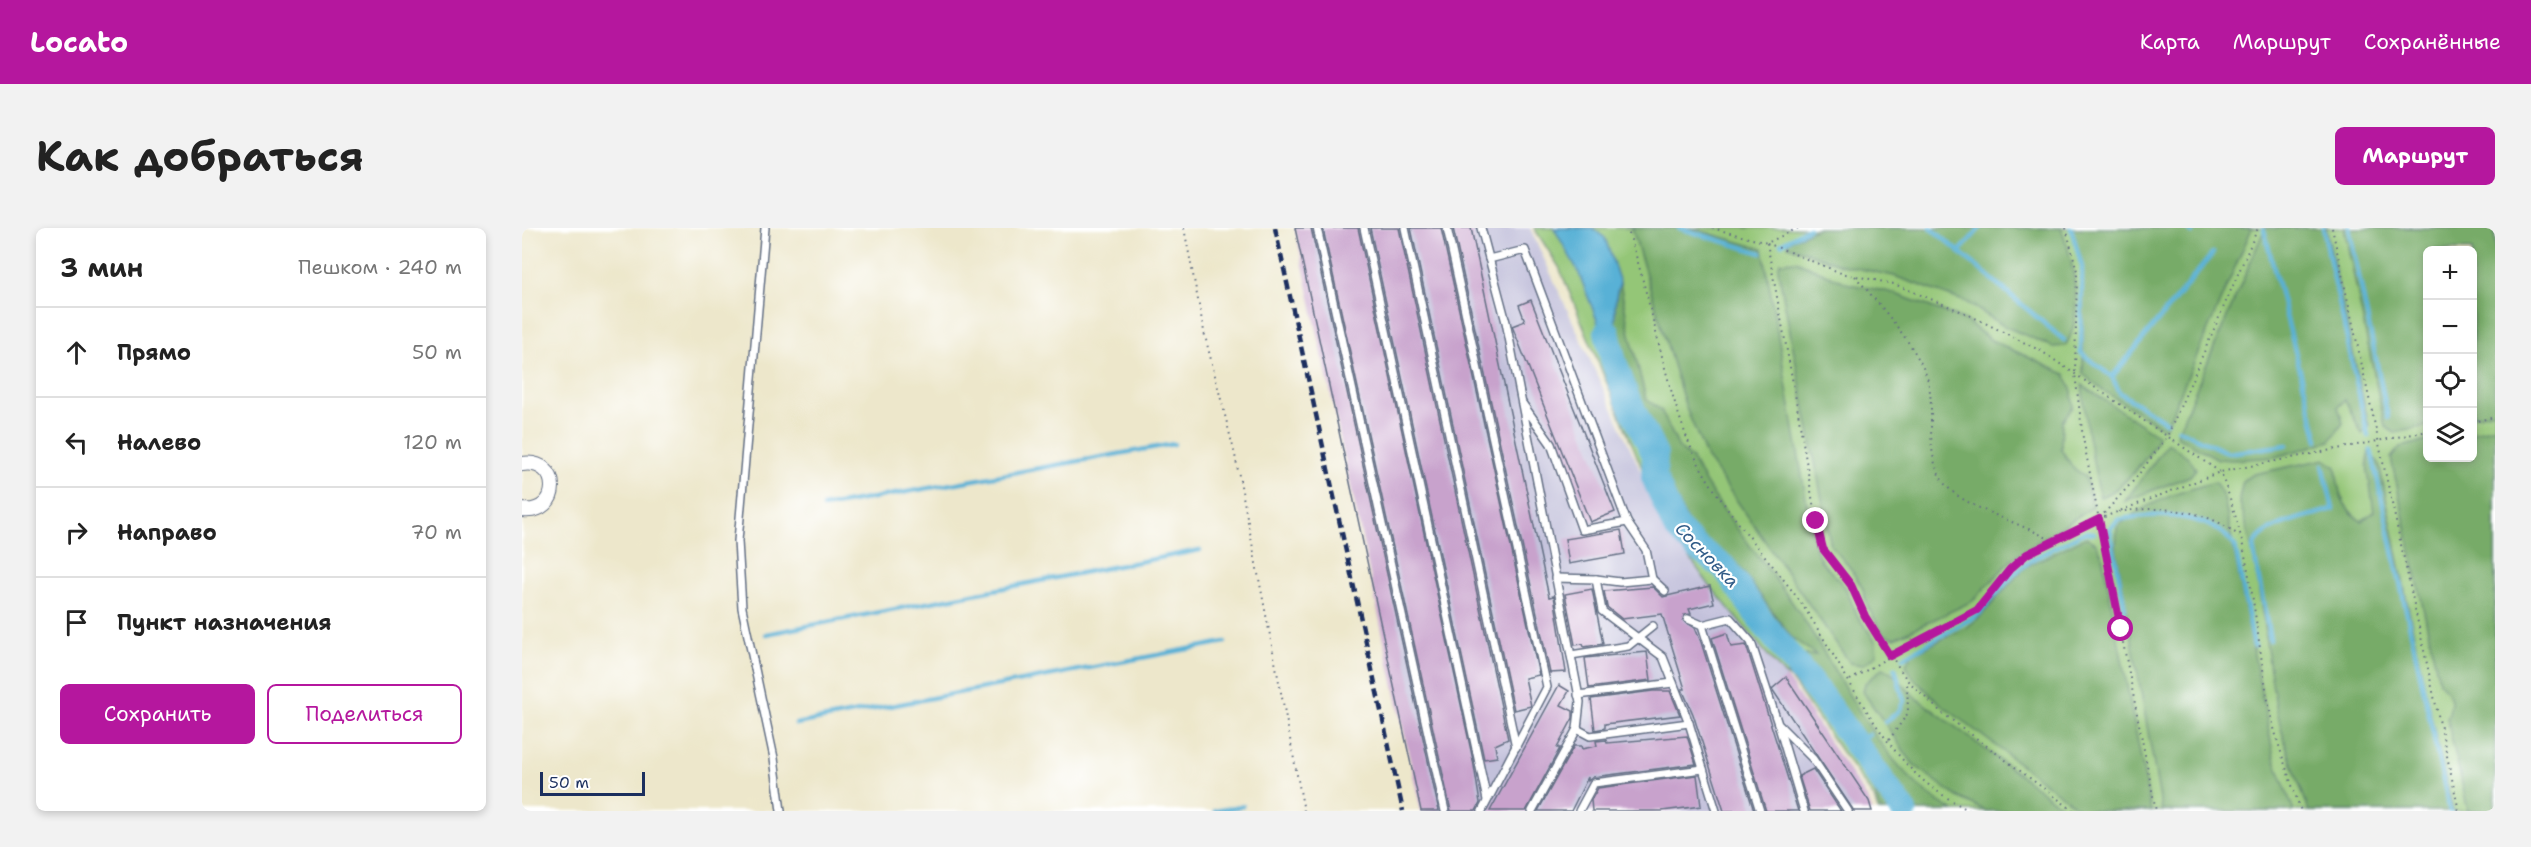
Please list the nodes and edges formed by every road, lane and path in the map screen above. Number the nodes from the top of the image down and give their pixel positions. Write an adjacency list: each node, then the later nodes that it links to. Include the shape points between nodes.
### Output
1 (765, 228): 53 (lane, via 738,541 742,609)
2 (1184, 228): 54 (path, via 1205,336 1235,454)
3 (1317, 228): 55 (lane)
4 (1364, 228): 52 (lane)
5 (1405, 228): 50 (lane)
6 (1447, 228): 50 (lane, via 1547,687)
7 (1481, 228): 15 (lane)
8 (1627, 228): 42 (path, via 1687,439 1701,468 1769,558)
9 (1712, 228): 14 (path)
10 (1798, 228): 14 (path)
11 (2066, 228): 17 (path, via 2078,285)
12 (2258, 228): 22 (path)
13 (2332, 228): 23 (path)
14 (1767, 243): 16 (path); 41 (path, via 1820,540 1851,585)
15 (1489, 259): 18 (lane); 29 (lane, via 1525,250)
16 (1855, 276): 17 (path, via 1894,284 1940,302 2041,351); 31 (path, via 1891,319 1927,377 1933,402 1931,434 1935,462 1945,484 1965,501)
17 (2075, 374): 22 (path); 28 (path, via 2082,438)
18 (1521, 401): 29 (lane, via 1551,444 1582,530); 32 (lane)
19 (2495, 417): 20 (path)
20 (2477, 421)
21 (2423, 432): 23 (path)
22 (2167, 437): 25 (path); 28 (path)
23 (2378, 441): 25 (path); 67 (path)
24 (522, 464): 26 (street, via 545,469 552,483 545,504)
25 (2220, 472): 27 (path); 30 (path)
26 (522, 510)
27 (2113, 513): 28 (path); 30 (path, via 2145,509 2183,511 2229,527)
28 (2099, 519): 31 (path); 65 (path)
29 (1627, 522): 34 (lane, via 1646,550)
30 (2239, 537): 66 (path, via 2271,716)
31 (2052, 541): 41 (path, via 2027,554 2010,569 1977,610)
32 (1555, 578): 33 (lane); 40 (lane)
33 (1596, 579): 34 (lane); 39 (lane, via 1602,611)
34 (1652, 579): 35 (lane)
35 (1665, 591)
36 (1688, 619): 37 (lane)
37 (1702, 625): 47 (lane, via 1730,618 1751,642); 60 (lane)
38 (1653, 626): 39 (lane)
39 (1636, 637): 40 (lane, via 1628,646); 44 (lane, via 1663,657)
40 (1571, 655): 45 (lane)
41 (1890, 656): 42 (path); 43 (path)
42 (1850, 680): 49 (path)
43 (1907, 680): 49 (path, via 1908,713); 64 (path, via 1941,712)
44 (1673, 683): 45 (lane); 46 (lane)
45 (1578, 695): 48 (lane)
46 (1689, 723): 48 (lane, via 1590,736); 51 (lane)
47 (1778, 724): 61 (lane); 62 (lane, via 1813,759)
48 (1577, 729): 57 (lane)
49 (1889, 740): 63 (path, via 1913,771 1941,795)
50 (1516, 747): 52 (lane)
51 (1703, 769): 58 (lane, via 1594,783); 59 (lane)
52 (1487, 801): 56 (lane)
53 (782, 811)
54 (1304, 811)
55 (1445, 811)
56 (1482, 811)
57 (1532, 811)
58 (1579, 811)
59 (1714, 811)
60 (1760, 811)
61 (1804, 811)
62 (1848, 811)
63 (1970, 811)
64 (2074, 811)
65 (2156, 811)
66 (2301, 811)
67 (2459, 811)

